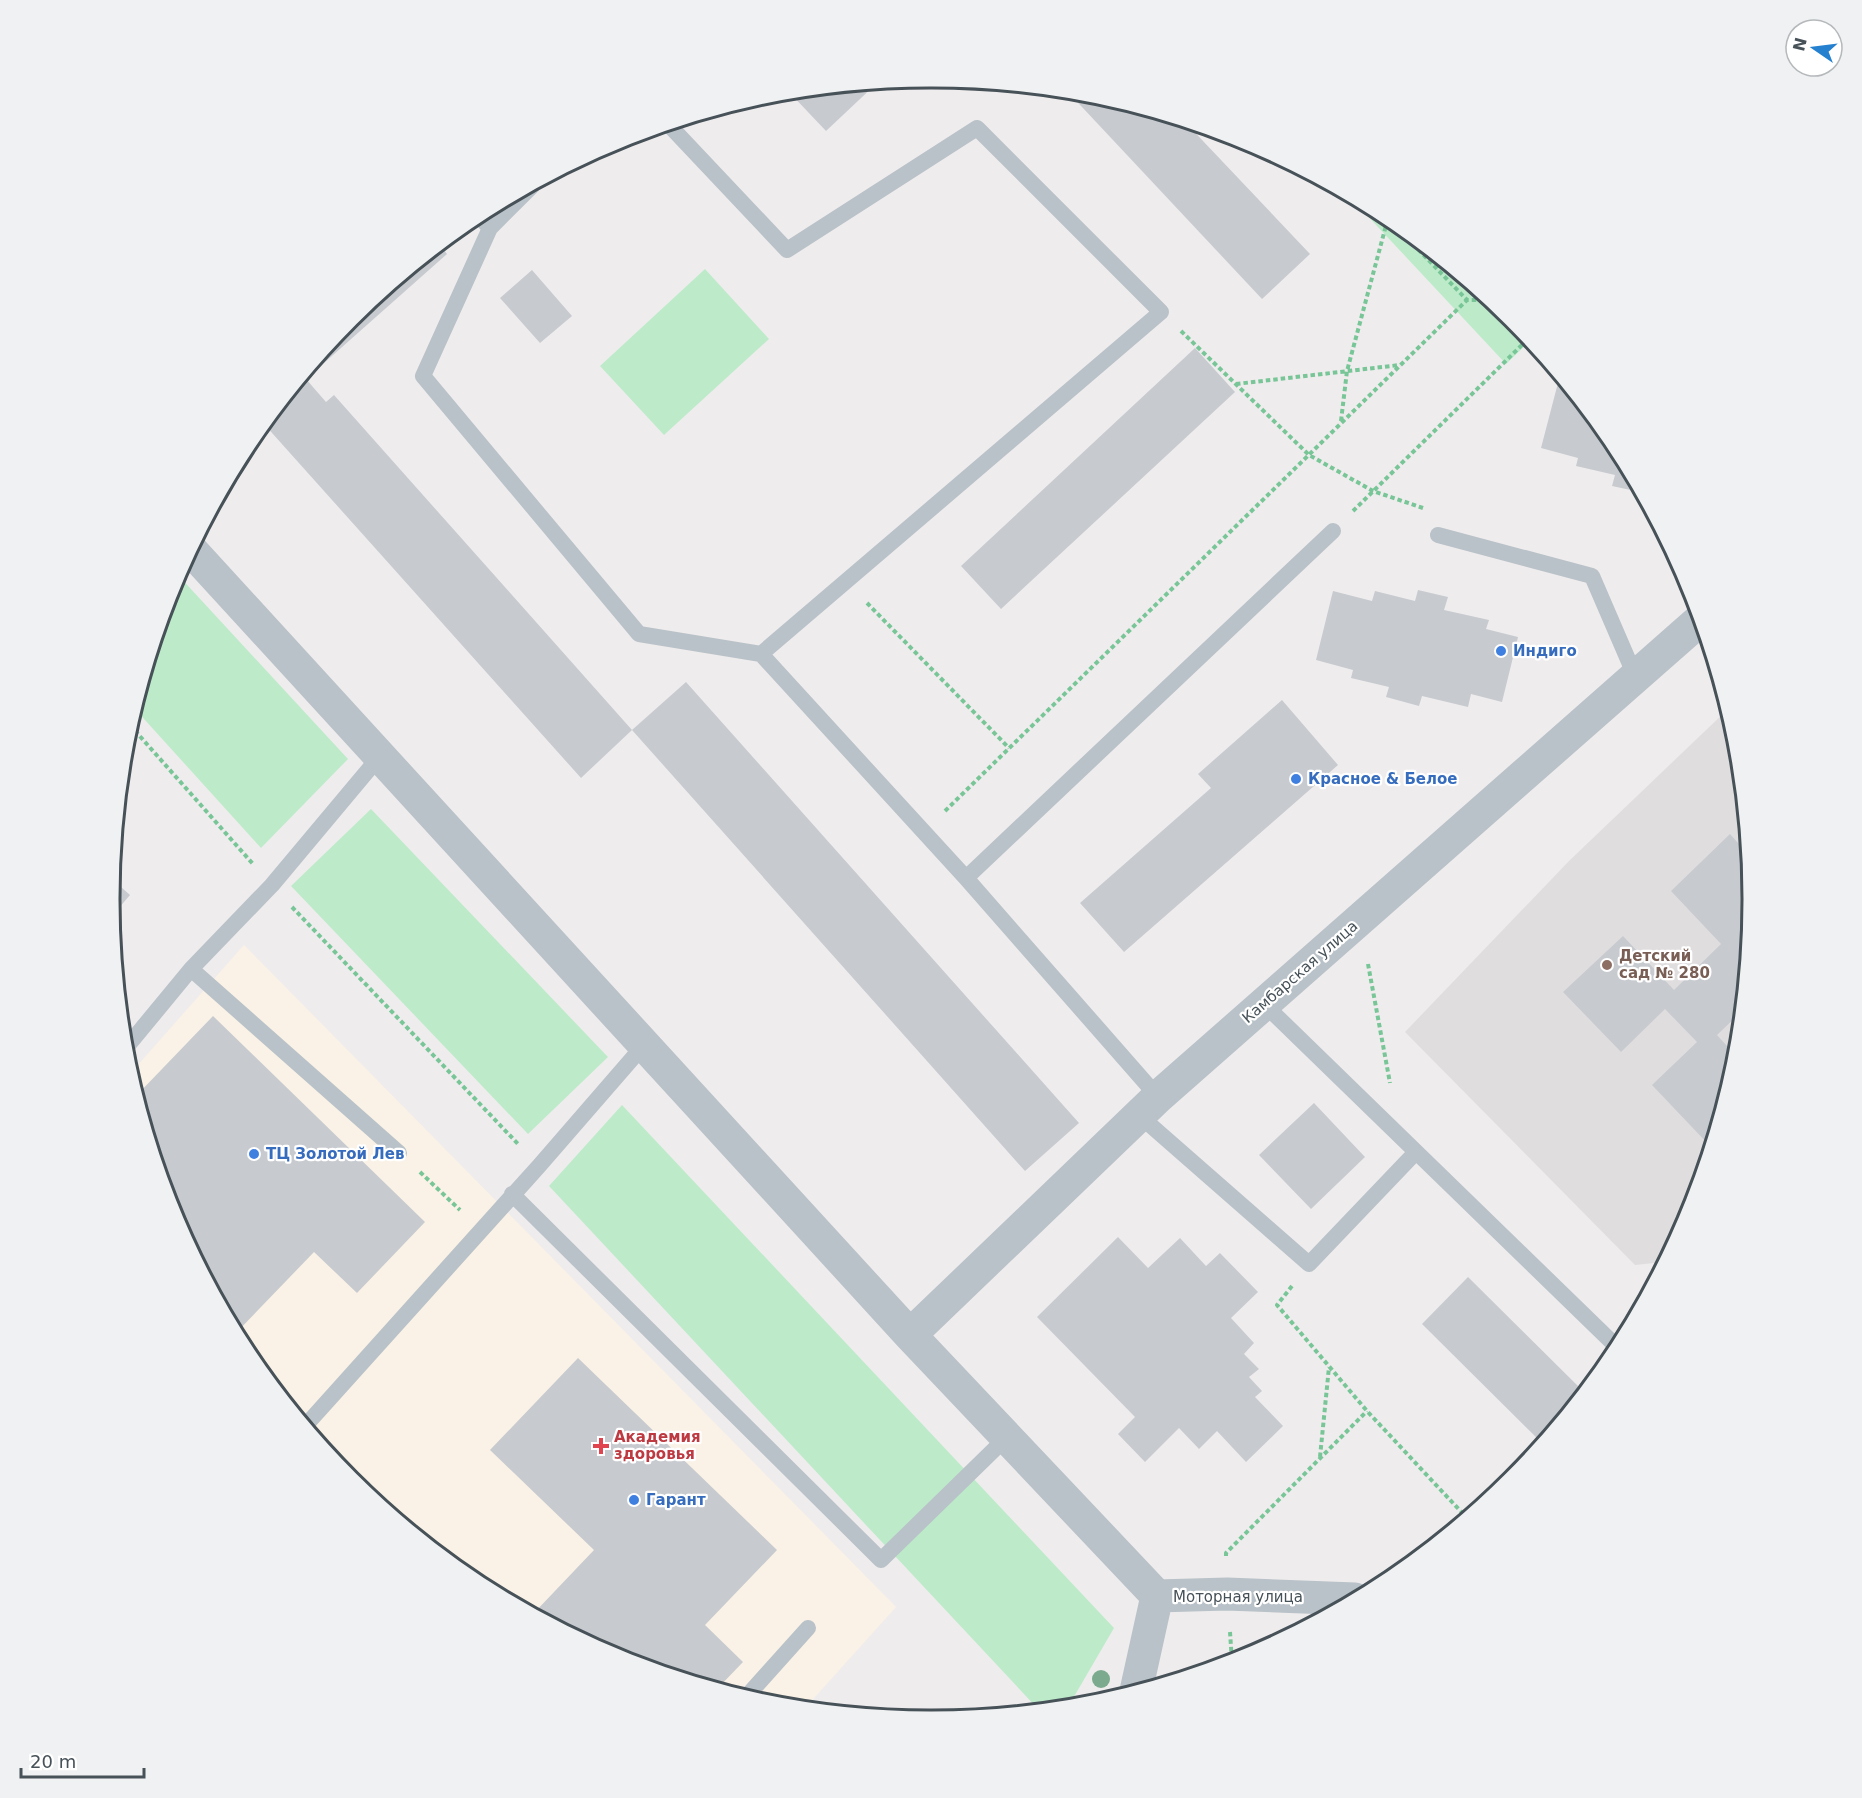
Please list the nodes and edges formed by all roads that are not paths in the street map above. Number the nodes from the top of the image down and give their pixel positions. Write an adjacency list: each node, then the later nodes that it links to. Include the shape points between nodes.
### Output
1 (675, 130): 9 (lane, via 787,250 977,128 1161,312)
2 (513, 205): 4 (lane)
3 (485, 223): 4 (lane)
4 (490, 228): 9 (lane, via 423,376 639,634)
5 (1333, 531): 12 (lane)
6 (1438, 535): 10 (lane, via 1592,576)
7 (197, 556): 11 (street)
8 (1694, 626): 10 (street, Камбарская улица)
9 (760, 654): 12 (lane)
10 (1636, 678): 14 (street, Камбарская улица)
11 (380, 756): 13 (lane, via 272,885); 16 (street)
12 (966, 878): 17 (lane)
13 (191, 969): 15 (lane); 19 (lane)
14 (1264, 1004): 17 (street, Камбарская улица); 18 (lane)
15 (133, 1039)
16 (644, 1045): 20 (lane); 21 (street)
17 (1149, 1106): 18 (lane, via 1309,1264); 21 (street, Камбарская улица)
18 (1416, 1152): 22 (lane)
19 (399, 1153)
20 (512, 1194): 23 (lane); 24 (lane, via 881,1560)
21 (910, 1335): 24 (street)
22 (1611, 1340)
23 (311, 1420)
24 (1006, 1438): 25 (street)
25 (1157, 1596): 26 (street, Моторная улица); 28 (street)
26 (1340, 1598)
27 (808, 1628): 29 (lane)
28 (1138, 1683)
29 (753, 1689)

